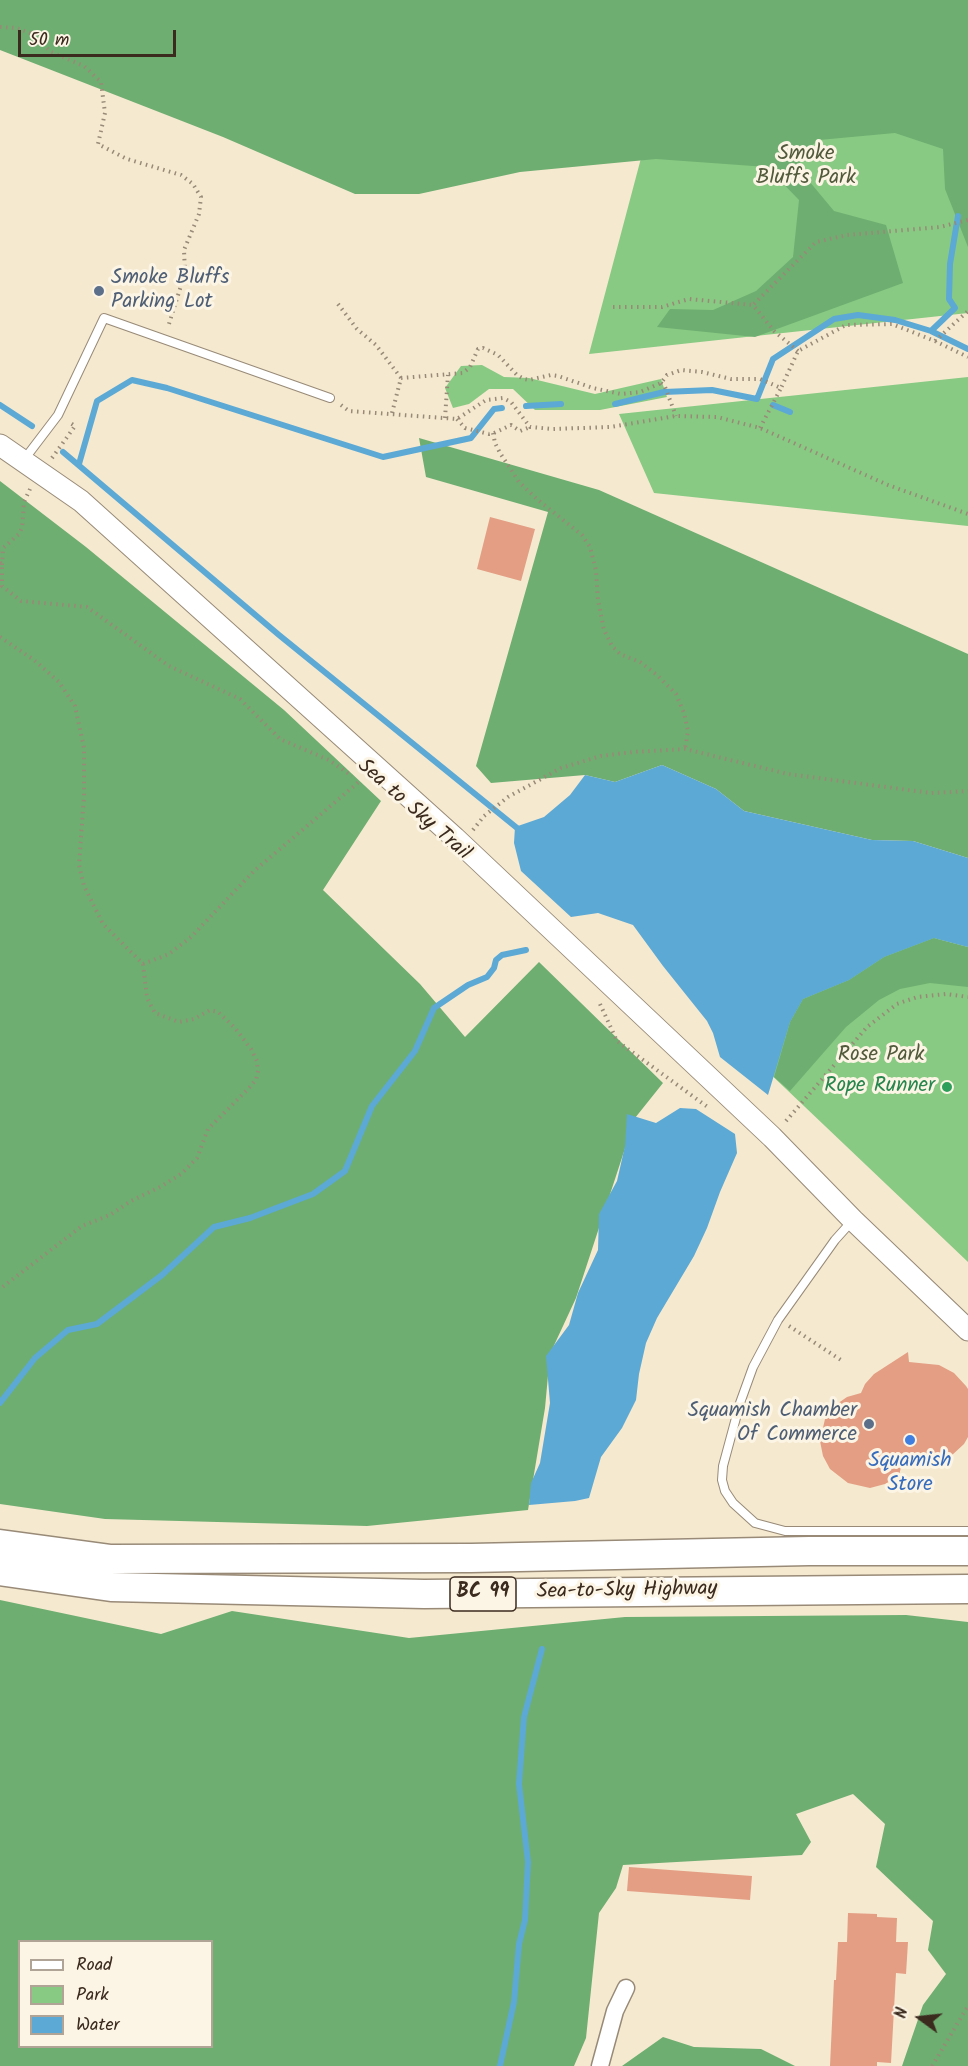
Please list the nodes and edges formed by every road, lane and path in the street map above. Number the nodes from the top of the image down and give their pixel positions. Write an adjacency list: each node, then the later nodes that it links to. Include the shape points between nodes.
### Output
1 (0, 27): 7 (path, via 33,34 51,52 84,66 101,82 105,113 98,144 127,159 181,175 201,197 199,214 184,250 185,273)
2 (968, 220): 4 (path, via 816,242)
3 (338, 304): 12 (path)
4 (753, 304): 5 (path, via 689,299 662,307); 9 (path, via 774,331)
5 (613, 307)
6 (968, 311): 8 (path)
7 (164, 339): 15 (lane); 18 (lane, via 104,318)
8 (935, 341): 9 (path, via 892,324 846,325); 10 (path)
9 (798, 351): 14 (path)
10 (968, 357)
11 (448, 375): 12 (path); 13 (path, via 463,373 478,349 483,348 529,380 558,376 621,394 640,392); 19 (path)
12 (401, 378): 16 (path)
13 (661, 383): 14 (path, via 667,375 681,370 731,379 760,379); 17 (path)
14 (781, 388): 22 (path)
15 (330, 398): 16 (path, via 349,411)
16 (392, 413): 19 (path)
17 (675, 413): 21 (path, via 610,428); 22 (path, via 717,417)
18 (58, 415): 25 (lane); 26 (path, via 75,426)
19 (445, 418): 20 (path)
20 (457, 419): 21 (path, via 486,400 503,398 511,402); 23 (path, via 469,430)
21 (530, 427): 23 (path, via 520,431 511,425)
22 (760, 428): 28 (path, via 888,485)
23 (491, 434): 31 (path, via 519,482 582,535 590,547 604,630 620,654 640,662 676,693 688,731)
24 (0, 445): 25 (street)
25 (23, 461): 33 (street, via 81,501)
26 (49, 462)
27 (33, 484): 29 (path, via 24,502 20,534 3,549)
28 (968, 514)
29 (1, 565): 34 (path, Sea to Sky Trail, via 2,586 21,601 87,607 169,666 240,699 280,739 329,760 360,781 254,871 191,937 169,954)
30 (0, 637): 34 (path, via 59,682 75,706 84,747 79,866 84,886 104,924)
31 (685, 749): 32 (path, via 788,774 931,793); 33 (path, via 601,756 561,768 508,797 484,816)
32 (968, 791)
33 (461, 844): 39 (street, via 772,1137)
34 (143, 964): 40 (path, via 147,998 155,1013 179,1022 214,1010 235,1028 251,1050 257,1061 256,1080 208,1129 197,1158 181,1174 110,1215 82,1226)
35 (968, 997): 38 (path, via 946,994 897,1004 867,1027)
36 (594, 998): 37 (path, via 617,1041)
37 (713, 1112)
38 (786, 1121)
39 (853, 1220): 41 (lane); 42 (street)
40 (0, 1289)
41 (778, 1320): 43 (path); 44 (lane, via 753,1367 723,1466 722,1480 733,1503 756,1523 785,1531)
42 (968, 1330)
43 (842, 1359)
44 (968, 1531)
45 (0, 1544): 46 (highway, Sea-to-Sky Highway / BC 99, via 111,1559)
46 (968, 1551)
47 (0, 1571): 48 (highway, Sea-to-Sky Highway / BC 99, via 111,1587 424,1594)
48 (968, 1589)
49 (626, 1988): 51 (street, via 615,2011)
50 (968, 2006): 52 (path)
51 (600, 2066)
52 (932, 2066)

